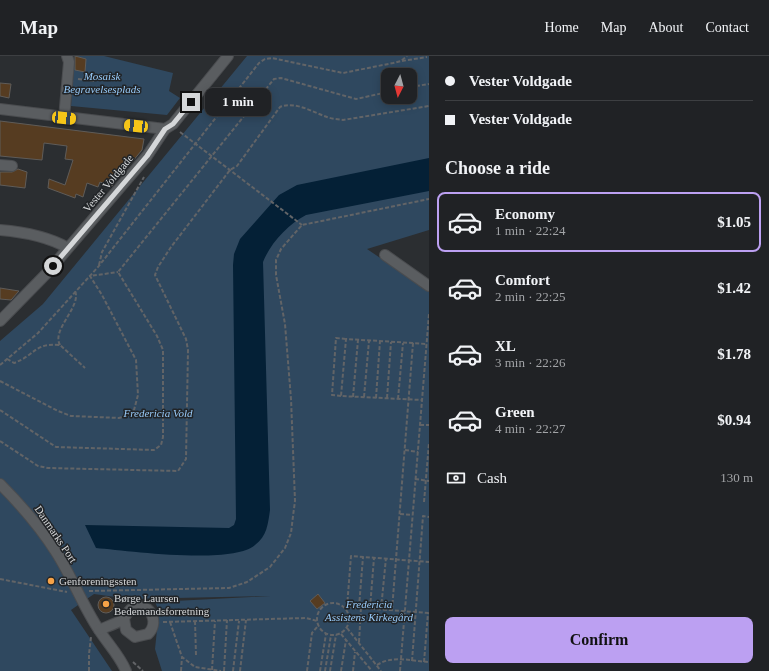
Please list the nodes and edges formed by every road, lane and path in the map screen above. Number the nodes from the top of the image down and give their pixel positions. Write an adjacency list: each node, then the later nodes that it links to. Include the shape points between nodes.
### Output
1 (406, 56): 5 (path)
2 (225, 57): 14 (street, Vester Voldgade, via 173,124)
3 (427, 57): 5 (path)
4 (68, 59): 6 (street)
5 (401, 61): 16 (path, via 344,73 277,58 265,59 259,63)
6 (68, 78): 7 (path); 13 (street)
7 (94, 81)
8 (429, 84): 9 (path)
9 (417, 86)
10 (381, 94): 17 (path, via 356,99 281,78 274,79)
11 (429, 106): 20 (path, via 343,120 329,118 295,105 280,107 237,166)
12 (0, 109): 13 (street)
13 (64, 118): 14 (street)
14 (165, 129): 25 (street, Vester Voldgade, via 147,156)
15 (181, 132): 16 (path)
16 (195, 144): 17 (path); 27 (path)
17 (212, 156): 20 (path); 28 (path)
18 (0, 165): 19 (street)
19 (12, 166)
20 (230, 170): 23 (path); 58 (path, via 171,247 155,275 186,339 188,350 186,459 183,466 178,471 167,472 48,468 38,466)
21 (146, 171): 27 (path, via 102,252)
22 (429, 199): 23 (path)
23 (302, 224): 77 (path, via 276,260 276,275 286,331 295,501 291,533 285,548 270,567 247,582 229,588)
24 (0, 230): 25 (street, via 54,240)
25 (68, 248): 33 (street, Vester Voldgade)
26 (385, 255): 30 (street)
27 (98, 267): 29 (path)
28 (118, 272): 29 (path); 55 (path, via 163,350 161,445 154,450 56,447)
29 (90, 276): 31 (path); 46 (path, via 136,360 138,395 134,410 119,418 71,416)
30 (429, 286)
31 (75, 291): 42 (path, via 76,298 60,333); 43 (path, via 38,333)
32 (429, 314): 39 (path)
33 (0, 320)
34 (346, 339): 35 (path); 47 (path); 47 (path, via 336,338 332,395)
35 (358, 340): 36 (path); 48 (path)
36 (369, 340): 37 (path); 49 (path)
37 (380, 341): 38 (path); 50 (path)
38 (391, 342): 40 (path); 51 (path)
39 (427, 342): 41 (path); 54 (path)
40 (403, 343): 41 (path); 52 (path)
41 (414, 343): 53 (path)
42 (60, 345): 43 (path, via 42,345 14,363); 45 (path)
43 (7, 359): 44 (path)
44 (0, 366)
45 (85, 368)
46 (0, 381)
47 (341, 396): 48 (path)
48 (353, 397): 49 (path)
49 (364, 397): 50 (path)
50 (376, 398): 51 (path)
51 (387, 398): 52 (path)
52 (398, 399): 53 (path)
53 (409, 399): 54 (path); 60 (path)
54 (422, 400): 56 (path)
55 (0, 410)
56 (420, 425): 57 (path); 61 (path)
57 (429, 425)
58 (0, 441)
59 (429, 443): 63 (path)
60 (405, 450): 61 (path); 66 (path)
61 (418, 452): 62 (path)
62 (416, 479): 63 (path); 67 (path)
63 (428, 481): 65 (path)
64 (0, 484): 77 (street, Danmarks Port, via 28,513 46,537)
65 (424, 502)
66 (400, 514): 67 (path); 72 (path)
67 (412, 515): 73 (path)
68 (429, 516): 74 (path, via 424,516)
69 (363, 557): 70 (path); 78 (path, via 351,556); 79 (path)
70 (374, 558): 71 (path); 80 (path)
71 (386, 558): 72 (path); 81 (path)
72 (396, 559): 73 (path); 82 (path)
73 (409, 560): 74 (path); 83 (path)
74 (420, 561): 75 (path); 84 (path)
75 (429, 562)
76 (0, 579): 77 (path)
77 (79, 593): 97 (street, Danmarks Port)
78 (346, 607): 79 (path); 90 (path, via 327,605 319,611); 96 (path, via 349,618)
79 (360, 607): 80 (path); 103 (path)
80 (370, 608): 81 (path)
81 (381, 609): 82 (path)
82 (392, 610): 83 (path)
83 (405, 611): 84 (path); 107 (path)
84 (416, 612): 85 (path); 108 (path)
85 (428, 613): 109 (path)
86 (124, 619): 93 (street, via 128,611 140,607 150,612); 93 (street, via 126,630 135,637 148,634); 97 (street)
87 (228, 620): 88 (path); 92 (path); 118 (path)
88 (239, 620): 89 (path); 119 (path)
89 (246, 620): 90 (path); 120 (path)
90 (317, 620): 95 (path)
91 (195, 621): 92 (path); 94 (path); 105 (path)
92 (215, 621): 113 (path)
93 (154, 622): 94 (path)
94 (170, 622): 106 (path)
95 (318, 626): 98 (path); 121 (path, via 312,633)
96 (347, 628): 99 (path); 103 (path)
97 (99, 630): 112 (street, Danmarks Port); 115 (path, via 91,637)
98 (326, 634): 100 (path); 122 (path)
99 (341, 634): 101 (path); 102 (path)
100 (331, 635): 101 (path); 123 (path)
101 (336, 635): 124 (path)
102 (346, 639): 104 (path); 125 (path)
103 (359, 643): 111 (path)
104 (356, 651): 114 (path); 126 (path)
105 (196, 656)
106 (182, 657): 113 (path, via 195,667); 117 (path)
107 (401, 660): 108 (path); 111 (path, via 392,659); 128 (path)
108 (412, 661): 109 (path)
109 (424, 662): 110 (path)
110 (429, 662)
111 (377, 665): 127 (path)
112 (124, 667): 116 (street, Danmarks Port)
113 (212, 670): 118 (path)
114 (370, 670)
115 (89, 671)
116 (134, 671)
117 (181, 671)
118 (222, 671)
119 (233, 671)
120 (240, 671)
121 (307, 671)
122 (320, 671)
123 (325, 671)
124 (330, 671)
125 (341, 671)
126 (353, 671)
127 (382, 671)
128 (400, 671)

